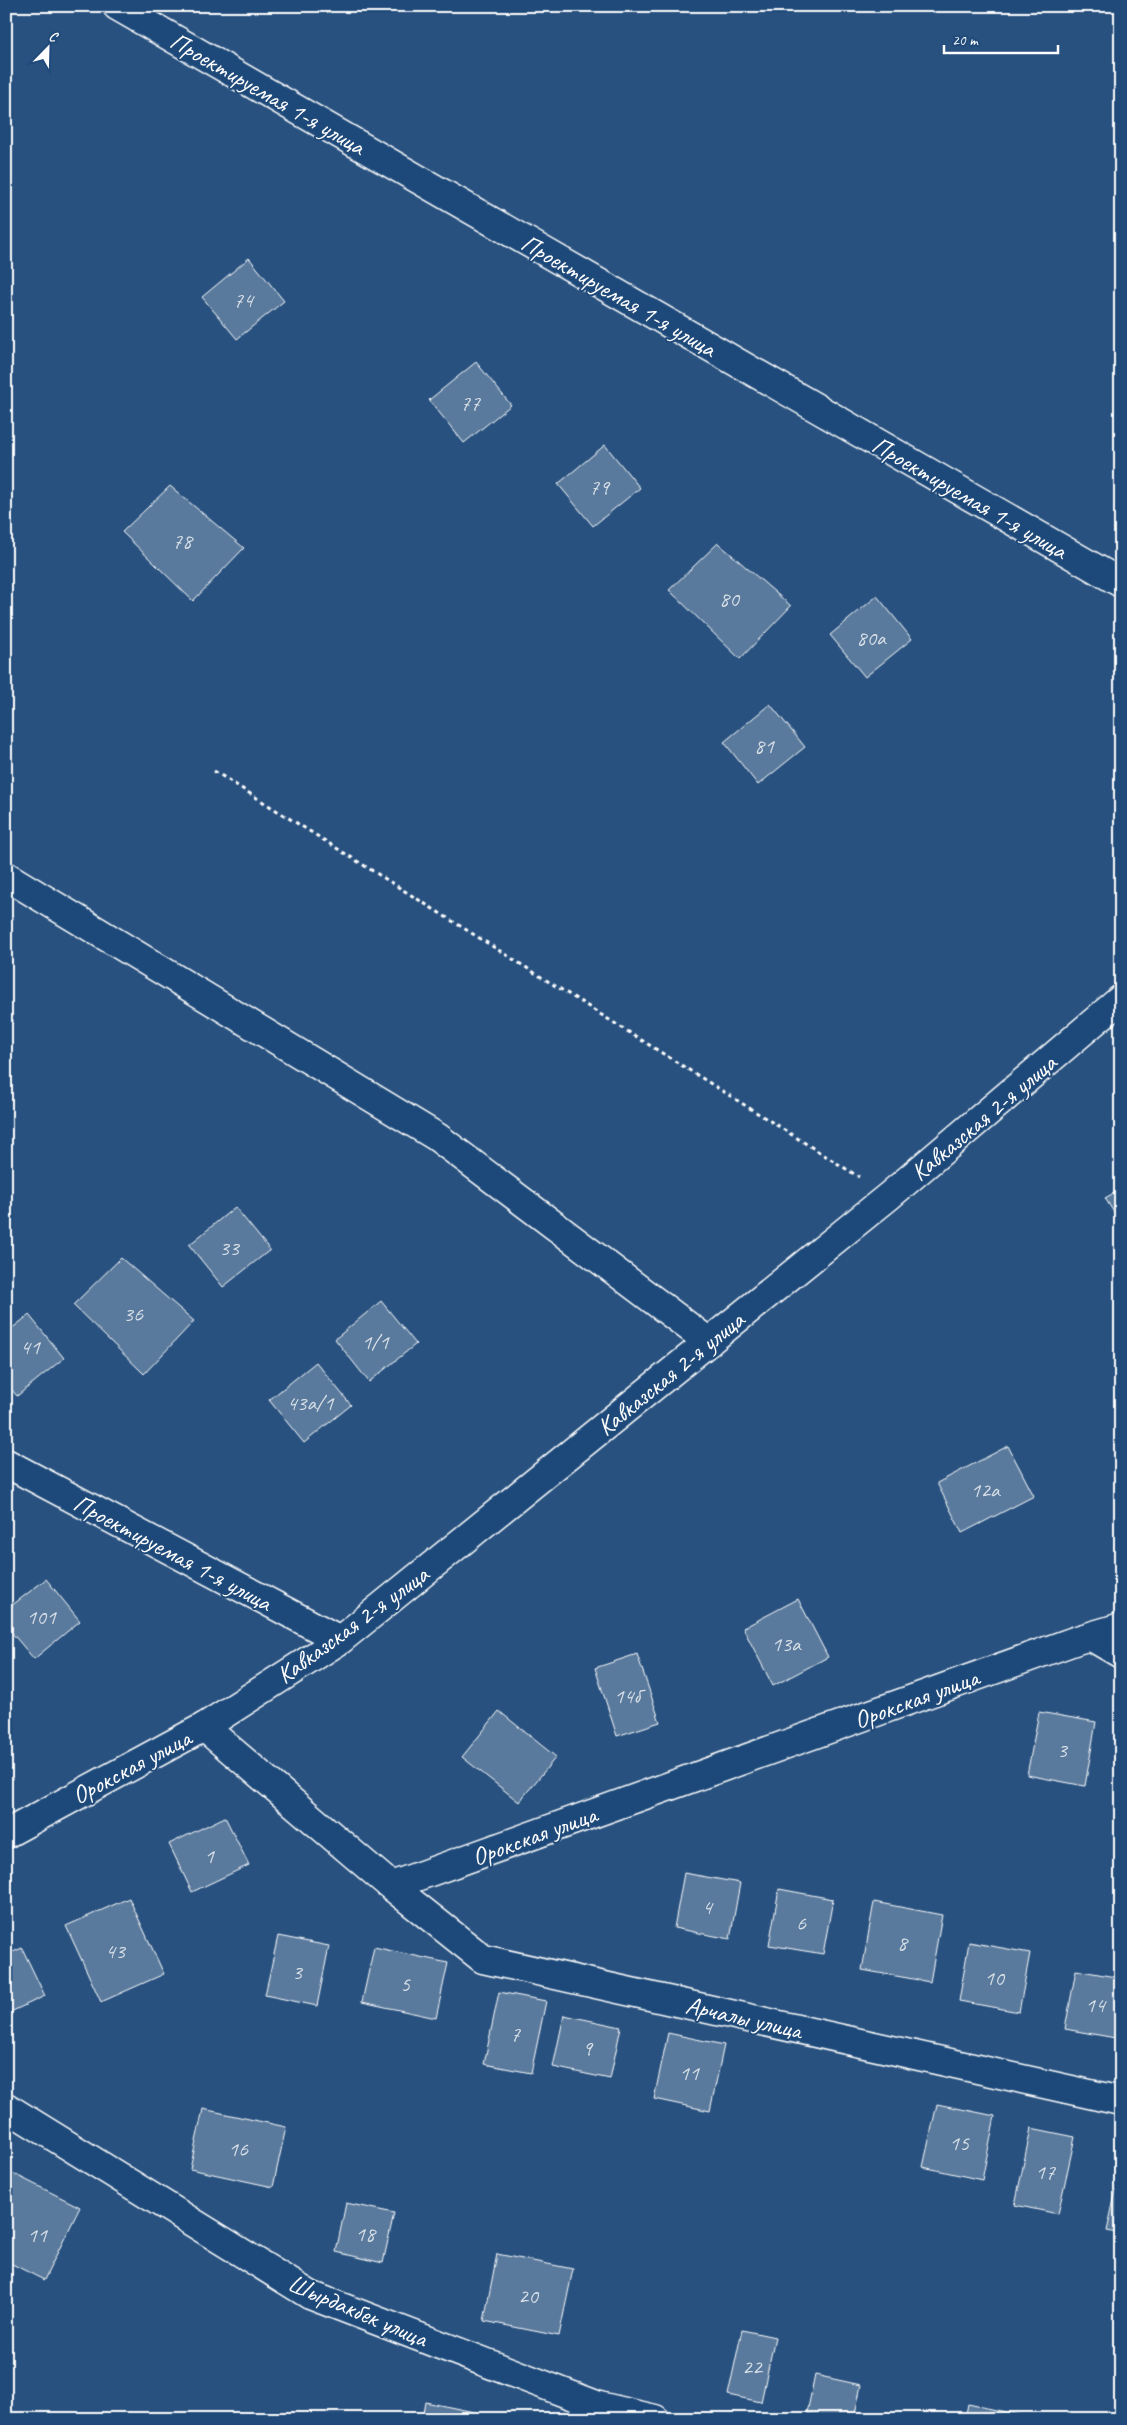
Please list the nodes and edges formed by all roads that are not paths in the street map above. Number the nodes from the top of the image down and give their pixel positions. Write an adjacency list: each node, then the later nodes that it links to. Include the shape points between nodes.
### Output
1 (117, 6): 2 (street, Проектируемая 1-я улица)
2 (1121, 583)
3 (6, 876): 5 (street, via 437,1138)
4 (1121, 999): 5 (street, Кавказская 2-я улица, via 889,1196)
5 (710, 1342): 9 (street, Кавказская 2-я улица)
6 (6, 1464): 9 (street, Проектируемая 1-я улица)
7 (1121, 1627): 8 (street, Орокская улица)
8 (1090, 1636): 10 (street); 13 (street, Орокская улица)
9 (340, 1640): 11 (street, Кавказская 2-я улица)
10 (1121, 1654)
11 (204, 1727): 12 (street, Орокская улица); 13 (street, Орокская улица)
12 (6, 1834)
13 (390, 1886): 14 (street, Арчалы улица, via 483,1959)
14 (1121, 2101)
15 (6, 2108): 16 (street, Шырдакбек улица, via 310,2295 599,2406)
16 (656, 2419)

